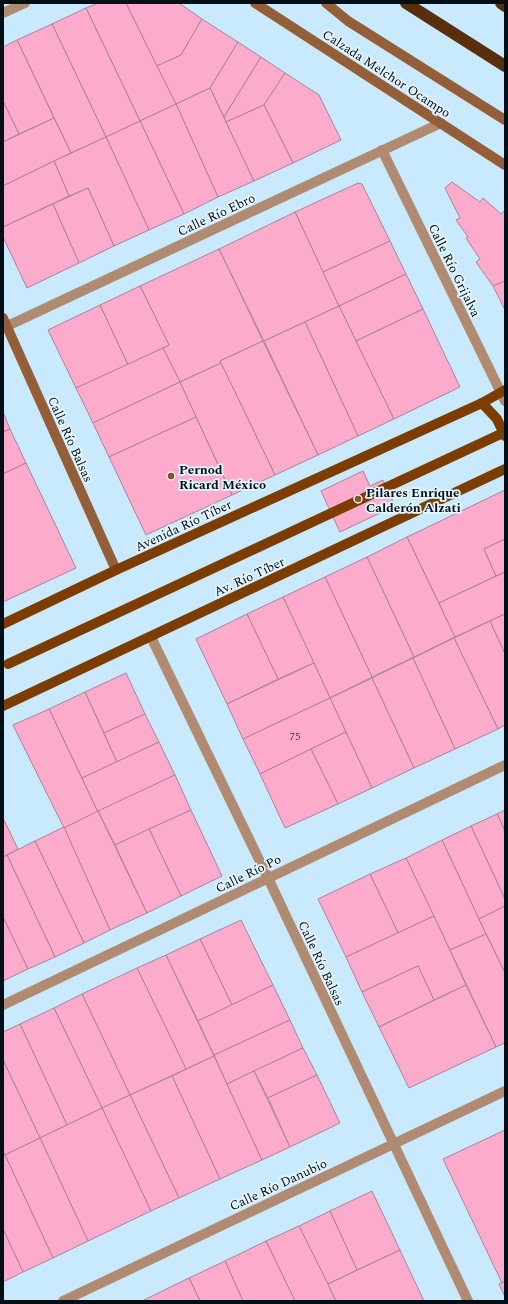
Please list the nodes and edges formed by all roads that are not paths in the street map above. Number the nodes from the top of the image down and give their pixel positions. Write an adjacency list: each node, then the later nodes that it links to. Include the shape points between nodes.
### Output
1 (25, 3): 7 (street)
2 (255, 3): 10 (main road, Calzada Melchor Ocampo)
3 (326, 3): 9 (main road, via 348,21)
4 (406, 3): 8 (highway)
5 (501, 3): 6 (highway)
6 (505, 6)
7 (3, 14)
8 (505, 66)
9 (505, 120)
10 (441, 123): 11 (street, Calle Río Ebro); 12 (main road, Calzada Melchor Ocampo)
11 (382, 150): 13 (street, Calle Río Ebro); 14 (street, Calle Río Grijalva)
12 (505, 165)
13 (4, 324): 19 (main road, Calle Río Balsas)
14 (504, 394): 15 (main road, Avenida Río Tíber)
15 (482, 403): 17 (main road, via 497,419); 19 (main road, Avenida Río Tíber)
16 (505, 432): 22 (main road, bridge)
17 (505, 436)
18 (505, 469): 21 (main road, Av. Río Tíber)
19 (116, 570): 20 (main road, Avenida Río Tíber)
20 (3, 624)
21 (151, 637): 23 (main road, Av. Río Tíber); 25 (street, Calle Río Balsas)
22 (5, 665)
23 (3, 706)
24 (505, 765): 25 (street, Calle Río Po)
25 (268, 878): 26 (street, Calle Río Po); 28 (street, Calle Río Balsas)
26 (3, 1005)
27 (505, 1091): 28 (street, Calle Río Danubio)
28 (393, 1144): 29 (street, Calle Río Danubio); 30 (street, Calle Río Balsas)
29 (63, 1301)
30 (468, 1301)

